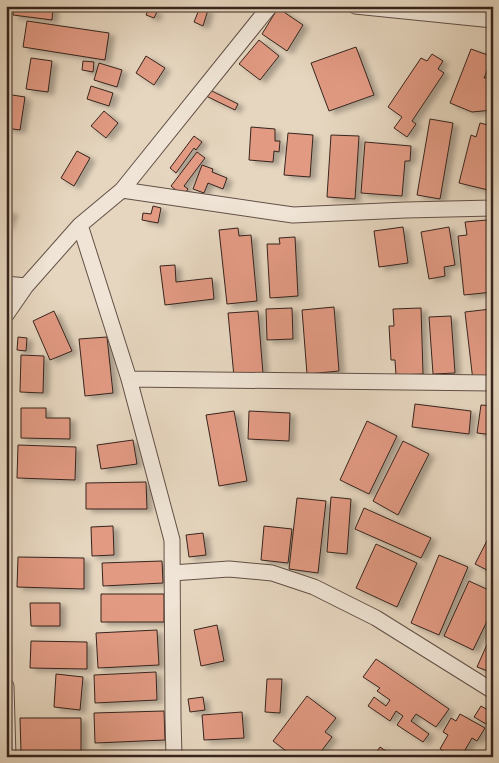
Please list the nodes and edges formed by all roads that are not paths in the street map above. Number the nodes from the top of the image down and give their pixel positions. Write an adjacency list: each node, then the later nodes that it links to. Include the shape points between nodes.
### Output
1 (270, 6): 4 (street)
2 (355, 6): 3 (street)
3 (493, 20)
4 (122, 190): 5 (street, via 293,215); 6 (street)
5 (493, 208)
6 (80, 225): 8 (street); 10 (street)
7 (6, 284): 8 (street)
8 (26, 286): 9 (street)
9 (6, 315)
10 (129, 379): 11 (street); 12 (street, via 172,540)
11 (493, 383)
12 (172, 573): 14 (street, via 229,569 272,573 314,587 376,618); 16 (street)
13 (6, 686): 15 (street)
14 (493, 690)
15 (8, 757)
16 (174, 757)

